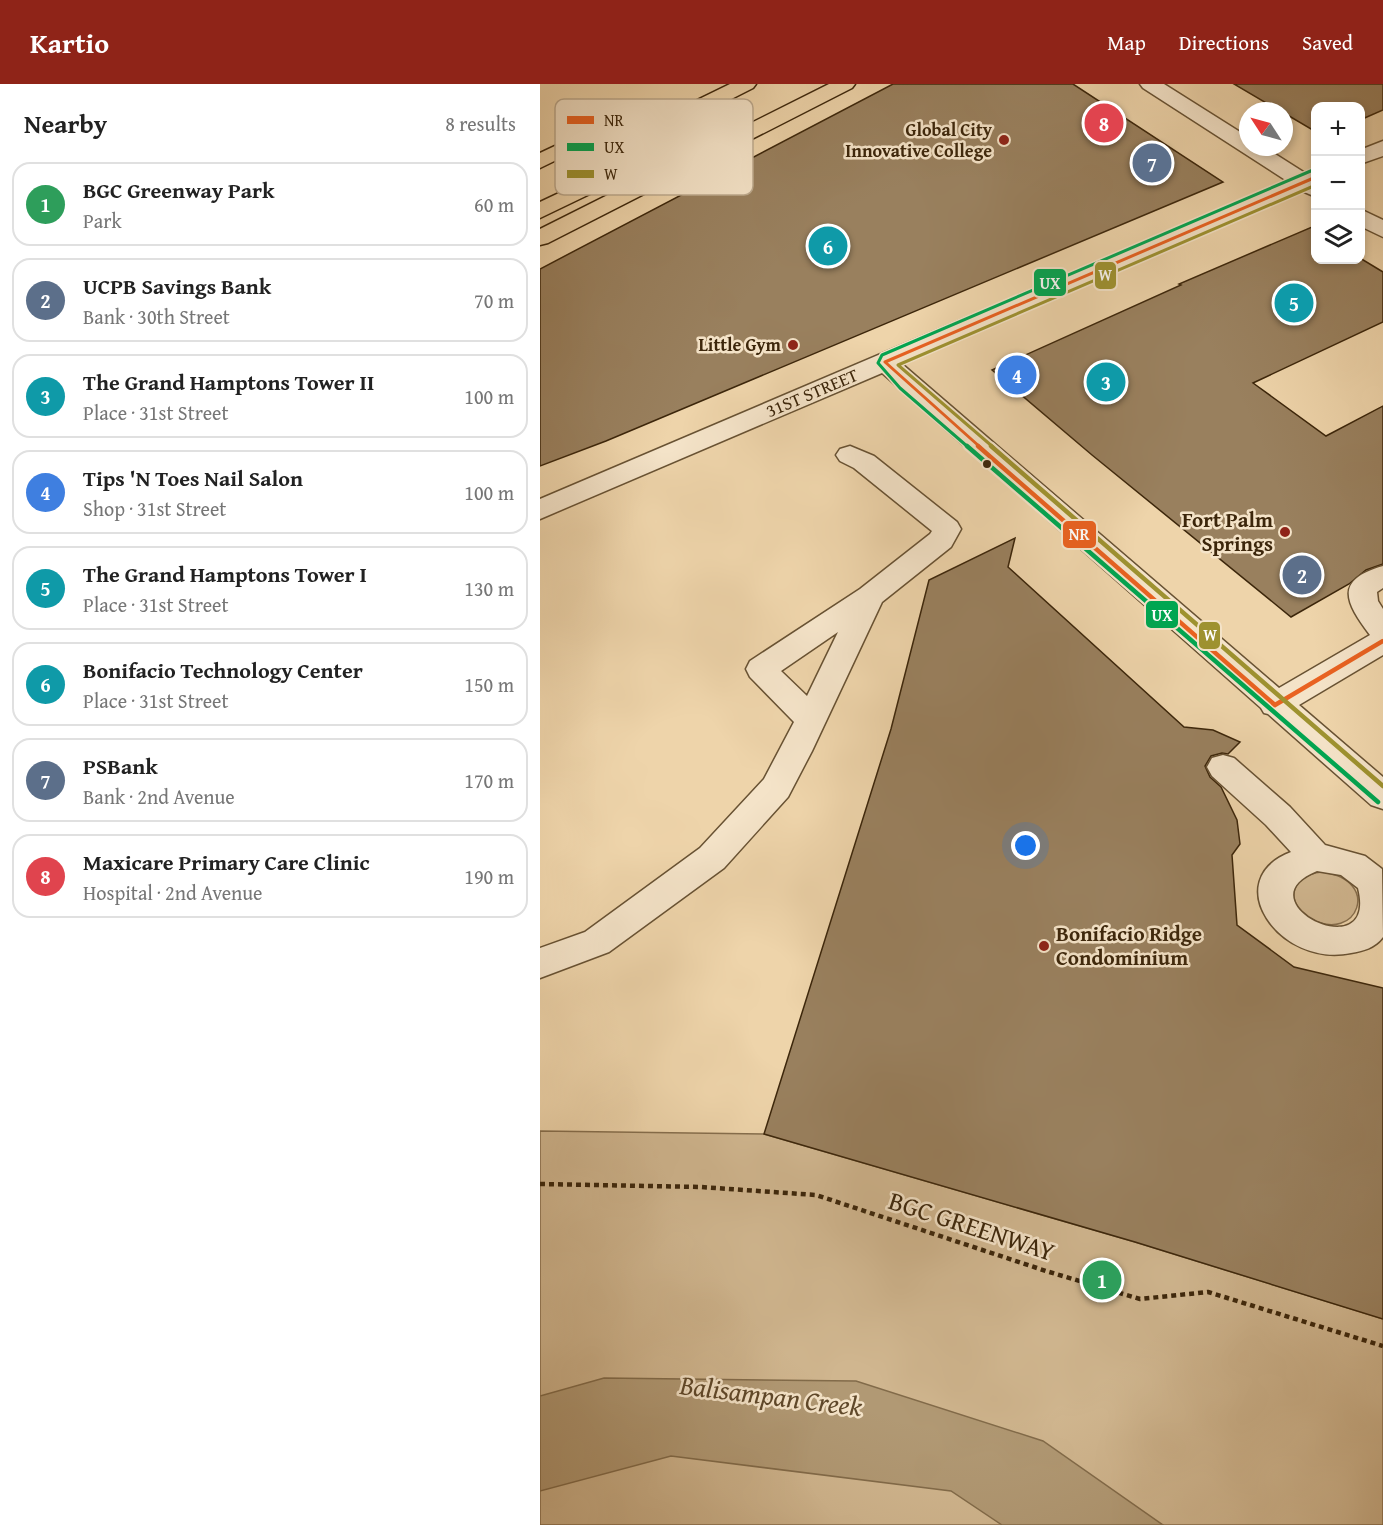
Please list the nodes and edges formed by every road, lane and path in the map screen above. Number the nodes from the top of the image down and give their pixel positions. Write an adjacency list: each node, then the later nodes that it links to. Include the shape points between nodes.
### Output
1 (746, 84): 4 (main road)
2 (846, 84): 5 (main road)
3 (1150, 84): 6 (street)
4 (716, 99)
5 (753, 131)
6 (1239, 141)
7 (1383, 148): 10 (street)
8 (555, 154): 11 (main road)
9 (1264, 156): 12 (street)
10 (1365, 156)
11 (540, 161)
12 (1311, 183): 19 (street, 31ST STREET)
13 (572, 195): 15 (main road)
14 (625, 195): 18 (main road)
15 (540, 211)
16 (1365, 219): 17 (street)
17 (1383, 230)
18 (540, 238)
19 (885, 362): 21 (street, 31ST STREET); 26 (street)
20 (850, 455): 23 (street, via 864,462 947,530 941,540)
21 (540, 510)
22 (1383, 576): 24 (street, via 1361,591)
23 (870, 596): 27 (street); 27 (street, via 760,669)
24 (1383, 630)
25 (1383, 641): 26 (street)
26 (1275, 705): 29 (street)
27 (810, 719): 33 (street, via 776,788 711,858 597,942)
28 (1223, 767): 30 (street, via 1278,816)
29 (1383, 796)
30 (1316, 857): 31 (street); 32 (street, via 1287,868 1278,879 1274,892 1284,919 1313,939 1331,942 1363,935)
31 (1375, 868): 32 (street)
32 (1381, 914)
33 (540, 963)
34 (540, 1184): 35 (path, BGC GREENWAY, via 701,1187 816,1195 1140,1299 1208,1292)
35 (1383, 1346)

